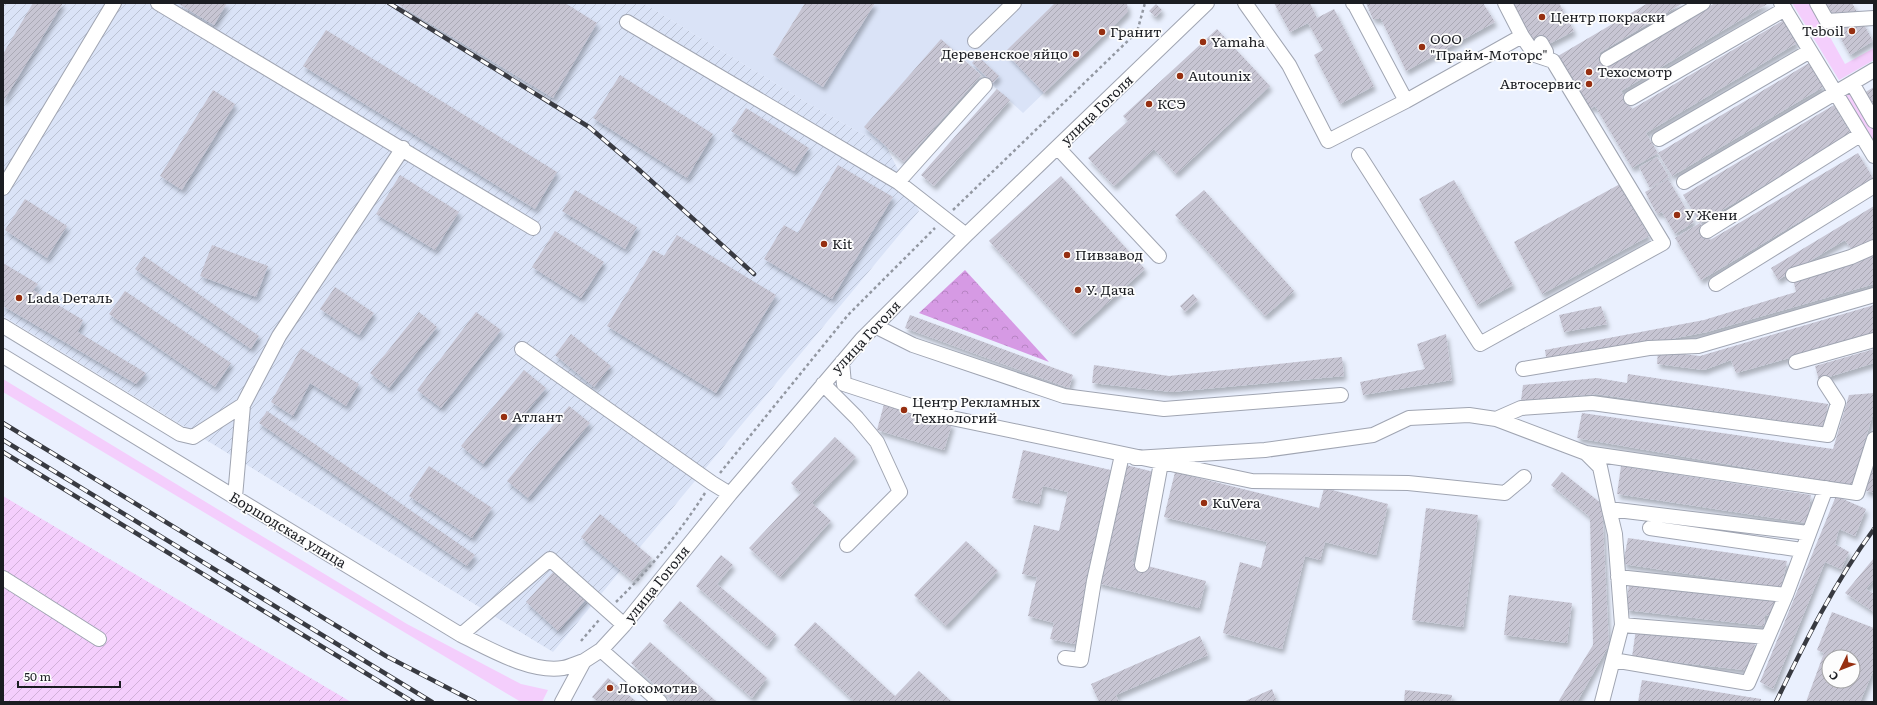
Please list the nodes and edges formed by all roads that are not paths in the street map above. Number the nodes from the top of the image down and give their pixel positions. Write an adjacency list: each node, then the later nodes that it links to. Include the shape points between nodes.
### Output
1 (114, 3): 35 (street)
2 (158, 3): 28 (street)
3 (1014, 3): 14 (street)
4 (1207, 3): 29 (street, улица Гоголя)
5 (1245, 3): 24 (street, via 1288,65 1328,141)
6 (1352, 3): 24 (street, via 1355,4)
7 (1505, 3): 13 (street)
8 (1704, 3): 18 (street)
9 (1817, 3): 11 (street, via 1827,21)
10 (1783, 6): 16 (street); 23 (street)
11 (1874, 18)
12 (627, 22): 32 (street)
13 (1522, 36): 17 (street, via 1534,55); 24 (street)
14 (976, 41)
15 (1541, 43): 17 (street, via 1546,52)
16 (1810, 52): 22 (street); 27 (street)
17 (1545, 58): 30 (street, via 1553,61 1663,243 1480,344)
18 (1607, 59)
19 (1874, 70): 20 (street)
20 (1852, 83): 22 (street); 25 (street)
21 (985, 85): 32 (street)
22 (1835, 91): 26 (street); 33 (street)
23 (1631, 98)
24 (1406, 101)
25 (1874, 121)
26 (1860, 135): 31 (street); 37 (street)
27 (1658, 139)
28 (403, 148): 36 (street); 55 (street, via 279,336)
29 (1058, 148): 38 (street, улица Гоголя); 40 (street)
30 (1358, 155)
31 (1874, 156)
32 (898, 182): 38 (street)
33 (1684, 182)
34 (1874, 186): 42 (street)
35 (3, 188)
36 (533, 228)
37 (1706, 231)
38 (966, 235): 45 (street, улица Гоголя)
39 (1874, 247): 41 (street)
40 (1159, 256)
41 (1793, 275)
42 (1716, 284)
43 (1874, 295): 51 (street, via 1698,346 1649,348)
44 (3, 326): 55 (street, via 180,434 193,437)
45 (875, 326): 49 (street, улица Гоголя); 54 (street, via 913,345 1064,396 1164,409)
46 (1874, 340): 50 (street)
47 (522, 349): 63 (street)
48 (3, 356): 64 (street, Боршодская улица)
49 (842, 362): 53 (street, улица Гоголя); 59 (street, via 844,384 870,394 942,416)
50 (1796, 362)
51 (1523, 369)
52 (1825, 383): 56 (street, via 1838,403 1828,435 1592,403 1520,408)
53 (823, 384): 63 (street, улица Гоголя); 68 (street, via 877,442 900,492)
54 (1341, 395)
55 (242, 405): 64 (street)
56 (1496, 419): 58 (street); 59 (street, via 1469,415 1408,418 1373,434 1281,448)
57 (1874, 439): 62 (street, via 1857,493)
58 (1586, 453): 62 (street); 65 (street, via 1600,467)
59 (1128, 456): 60 (street); 80 (street, via 1094,581 1081,660)
60 (1161, 463): 61 (street, via 1252,481 1408,482 1505,493); 70 (street)
61 (1524, 477)
62 (1826, 488): 67 (street)
63 (730, 494): 74 (street, улица Гоголя)
64 (235, 497): 76 (street, Боршодская улица)
65 (1609, 510): 67 (street); 71 (street, via 1615,534)
66 (1650, 528): 69 (street)
67 (1808, 533): 69 (street)
68 (847, 545)
69 (1802, 550): 73 (street)
70 (1142, 564)
71 (1618, 577): 73 (street); 75 (street)
72 (3, 578): 78 (street)
73 (1786, 594): 77 (street)
74 (624, 625): 76 (street, via 550,559); 79 (street, улица Гоголя)
75 (1622, 625): 77 (street); 81 (street)
76 (461, 635): 82 (street, Боршодская улица, via 505,657 540,668 562,668)
77 (1768, 637): 81 (street, via 1748,683)
78 (99, 639)
79 (602, 650): 82 (street, улица Гоголя); 84 (street)
80 (1065, 658)
81 (1613, 660): 85 (street)
82 (584, 661): 83 (street)
83 (562, 702)
84 (660, 702)
85 (1602, 702)

